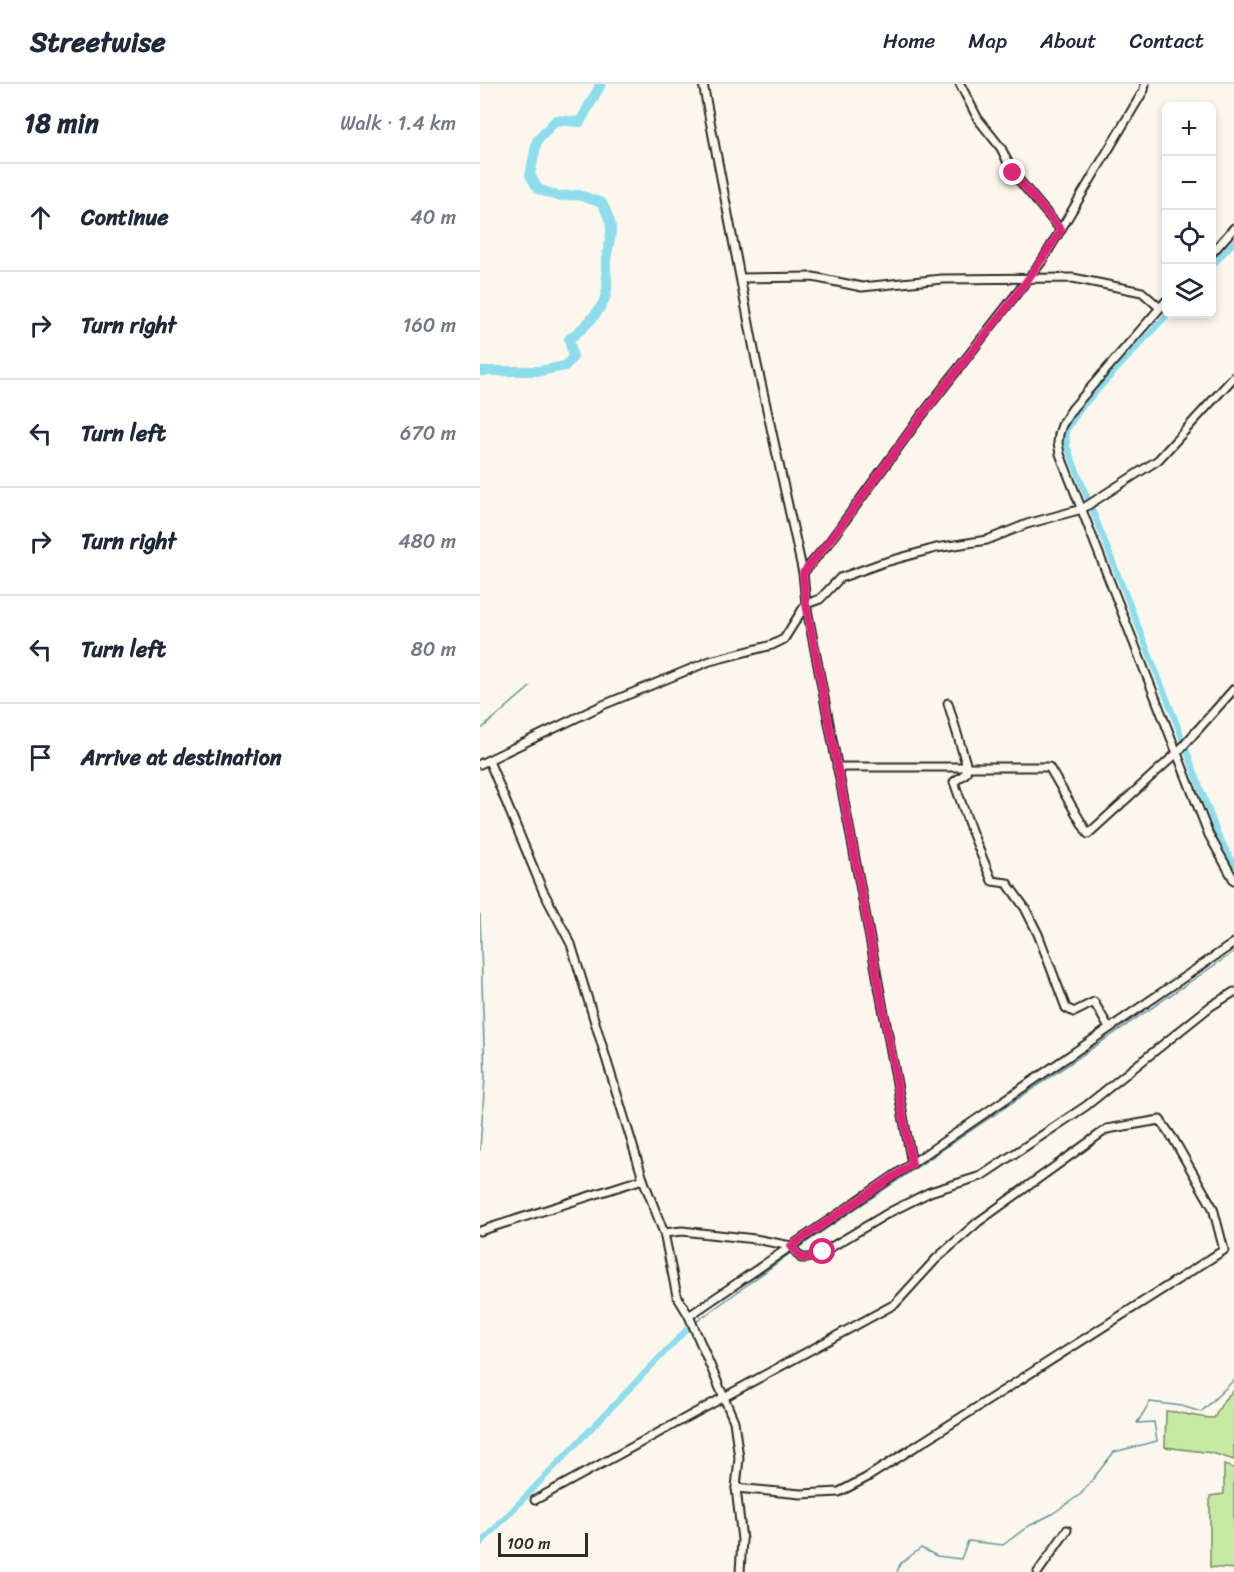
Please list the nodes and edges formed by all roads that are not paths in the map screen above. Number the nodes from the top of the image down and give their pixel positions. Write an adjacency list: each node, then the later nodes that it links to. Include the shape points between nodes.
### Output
1 (703, 84): 8 (street)
2 (960, 84): 5 (street, via 1013,173)
3 (1145, 84): 5 (street)
4 (1234, 228): 6 (street)
5 (1061, 230): 7 (street)
6 (1216, 248)
7 (1030, 277): 8 (street, via 942,279 862,287 813,277); 9 (street, via 1073,278 1142,292); 12 (street)
8 (741, 278): 12 (street)
9 (1160, 308): 11 (street, via 1062,425 1060,454)
10 (1234, 376): 11 (street, via 1158,460)
11 (1082, 509): 13 (street, via 987,540 936,548 882,563 840,578 820,599); 16 (street)
12 (803, 573): 13 (street)
13 (806, 604): 17 (street, via 784,639 772,645 710,661 646,687); 19 (street)
14 (1234, 689): 16 (street)
15 (948, 703): 20 (street)
16 (1177, 753): 20 (street, via 1088,834 1049,766); 21 (street, via 1209,835)
17 (489, 761): 18 (street); 26 (street, via 543,891 571,944)
18 (480, 764)
19 (837, 767): 20 (street); 25 (street)
20 (967, 767): 24 (street, via 966,773 954,782 992,882 1008,883 1025,908 1066,1008 1074,1012 1094,1002)
21 (1234, 880)
22 (1234, 943): 24 (street)
23 (1234, 992): 29 (street, via 1086,1106 981,1176 930,1192 808,1258 801,1258)
24 (1109, 1028): 25 (street)
25 (912, 1164): 29 (street)
26 (643, 1179): 27 (street); 28 (street)
27 (480, 1231)
28 (664, 1233): 29 (street, via 682,1231 755,1239); 30 (street, via 676,1296)
29 (793, 1249): 30 (street)
30 (692, 1322): 31 (street)
31 (725, 1397): 32 (street, via 734,1421 739,1458); 32 (street, via 895,1305 936,1259 978,1222 1107,1129 1160,1120 1213,1208 1224,1250 866,1478 839,1492 801,1494); 33 (street)
32 (736, 1488): 35 (street, via 742,1540)
33 (535, 1500)
34 (1067, 1530): 36 (street)
35 (740, 1572)
36 (1038, 1572)

